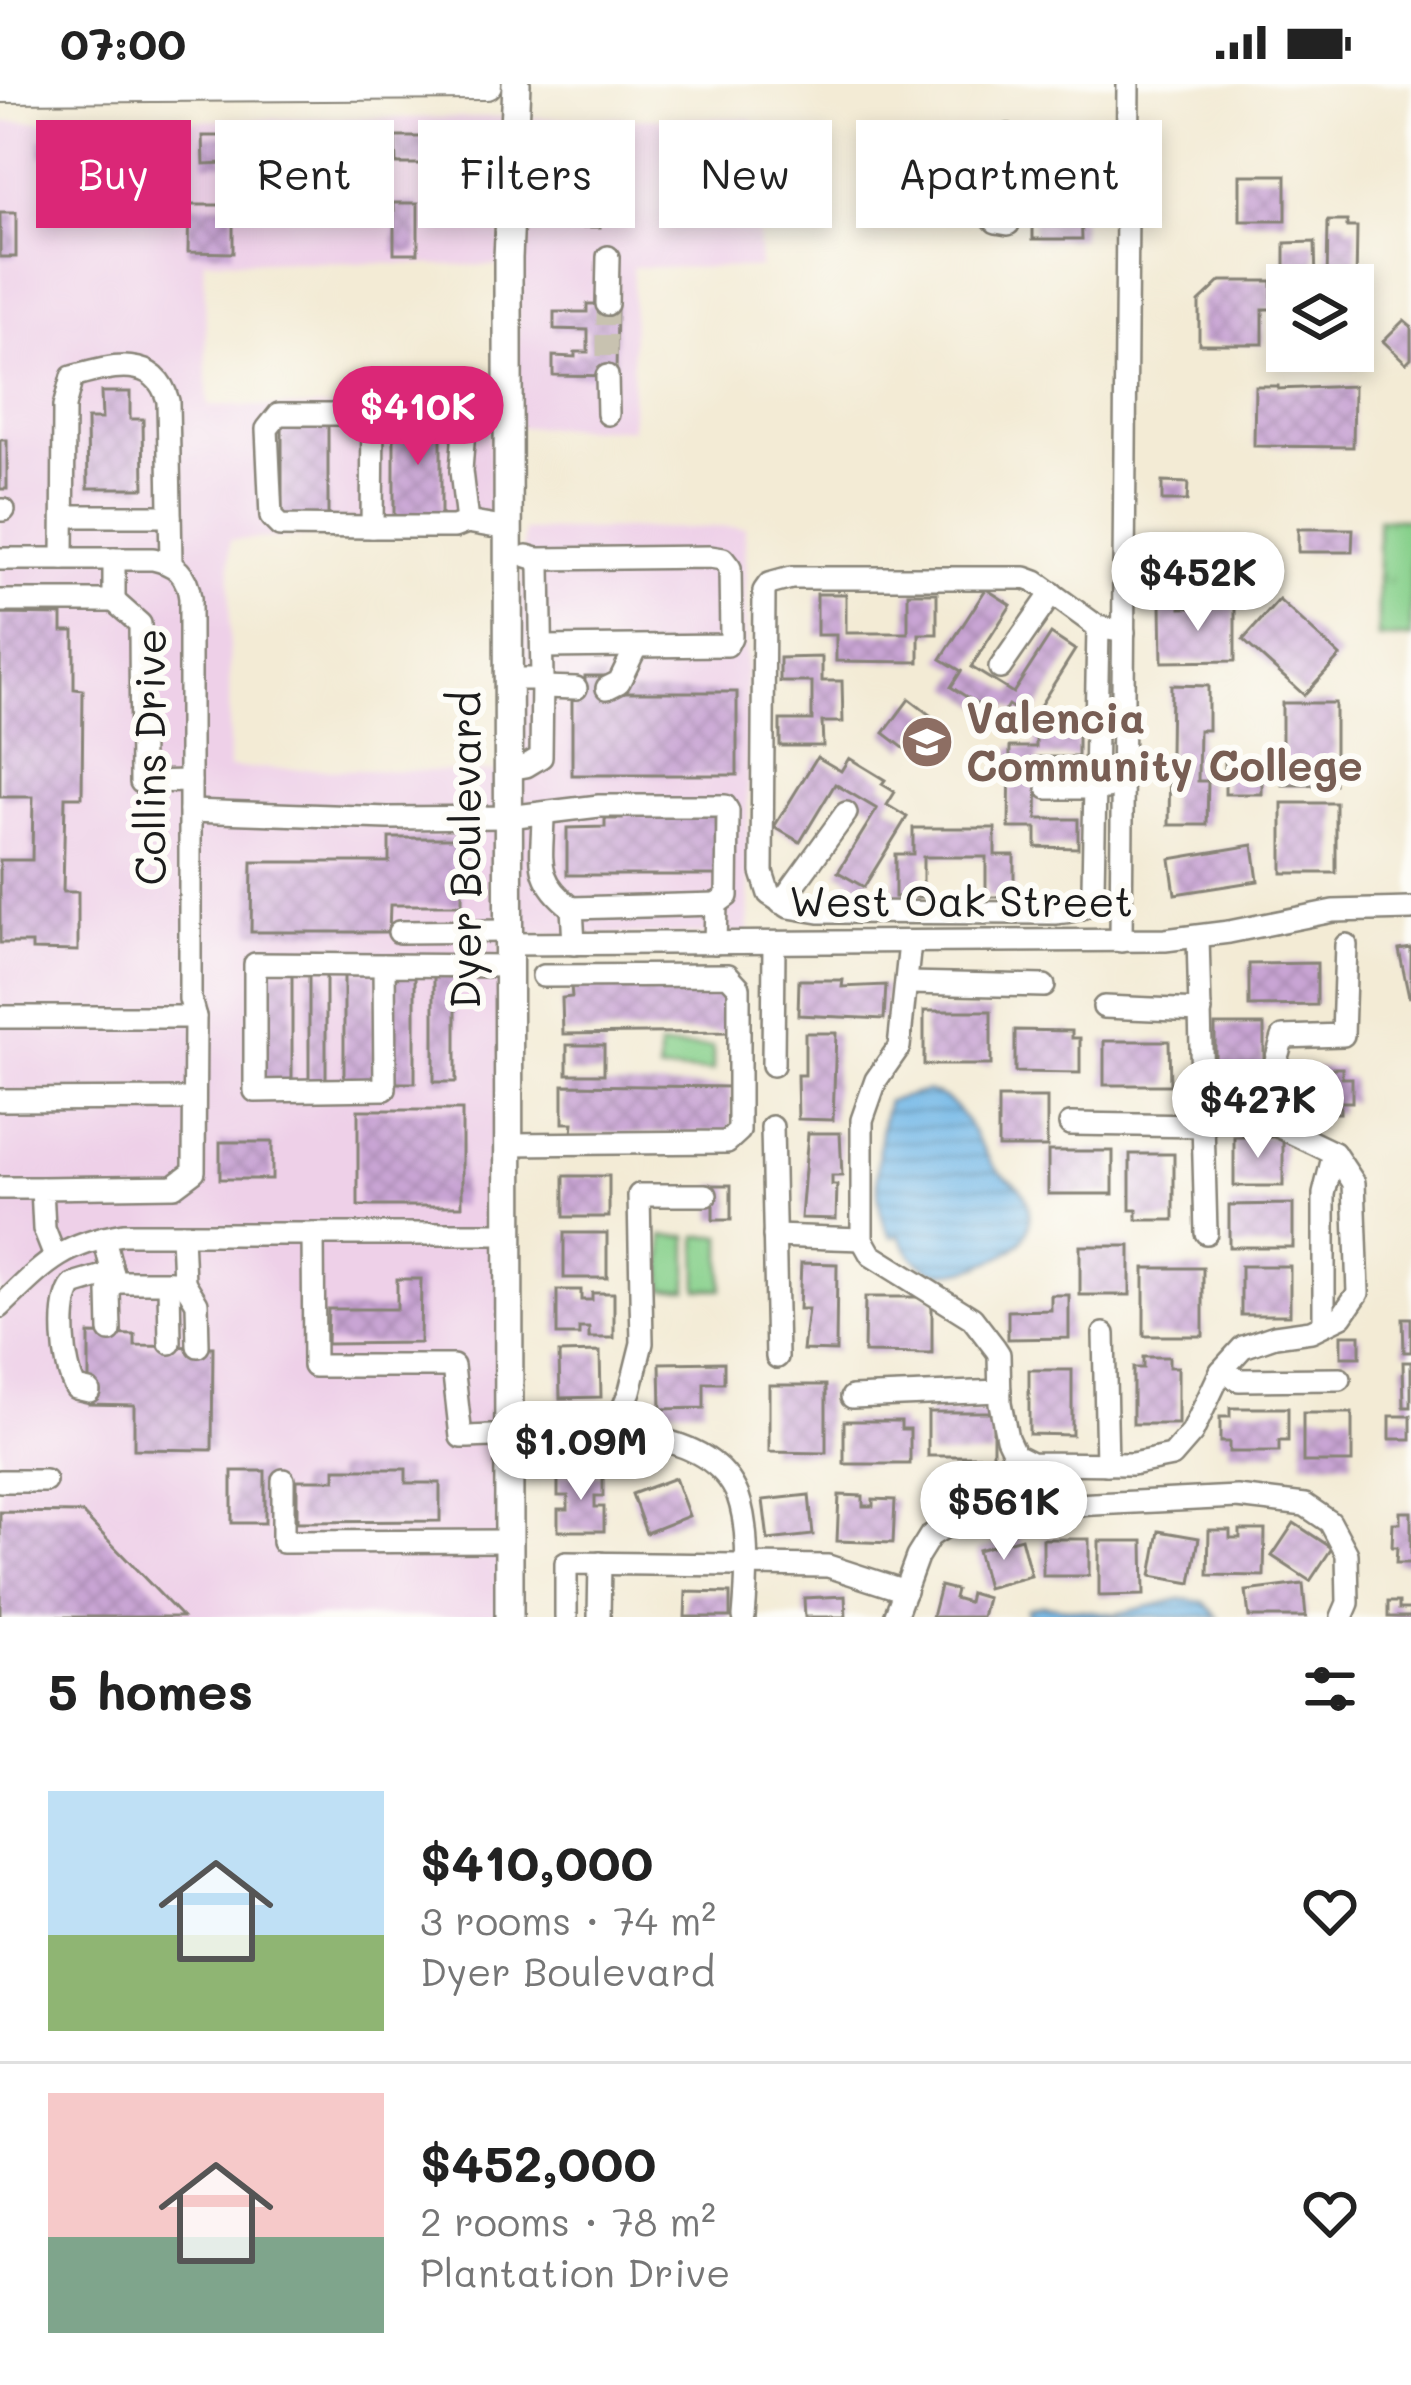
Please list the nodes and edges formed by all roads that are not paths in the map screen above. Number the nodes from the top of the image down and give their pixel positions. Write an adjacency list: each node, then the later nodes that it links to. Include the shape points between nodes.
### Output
1 (486, 84): 4 (highway)
2 (516, 84): 8 (main road, Dyer Boulevard)
3 (1128, 84): 26 (street)
4 (0, 87)
5 (608, 257): 6 (street)
6 (607, 304)
7 (607, 376): 11 (street)
8 (508, 411): 10 (street); 16 (main road, Dyer Boulevard)
9 (373, 414): 10 (street); 15 (street); 15 (street, via 280,414 267,429 271,517 280,526)
10 (465, 414): 14 (street)
11 (608, 414)
12 (170, 515): 13 (street); 13 (street, Collins Drive, via 163,382 151,371 109,367 72,377 64,407); 21 (street, Collins Drive)
13 (64, 516): 18 (street)
14 (467, 522): 15 (street); 16 (street)
15 (372, 527)
16 (508, 542): 20 (street); 30 (main road, Dyer Boulevard)
17 (0, 559): 18 (street)
18 (63, 559): 19 (street)
19 (114, 559): 21 (street); 24 (street)
20 (537, 559): 27 (street); 28 (street, via 723,559 730,568 727,645)
21 (177, 568): 35 (street, Collins Drive, via 190,598)
22 (1052, 593): 25 (street); 29 (street); 44 (street, via 1012,577 769,584 762,872 769,894)
23 (0, 601): 24 (street)
24 (114, 601): 35 (street, via 140,624 141,782)
25 (1098, 627): 26 (street); 37 (street)
26 (1124, 632): 38 (street)
27 (542, 647): 28 (street); 31 (street)
28 (636, 647): 33 (street, via 619,682)
29 (1000, 668)
30 (508, 680): 31 (street); 34 (main road, Dyer Boulevard)
31 (542, 683): 32 (street); 34 (street, via 541,757)
32 (576, 688)
33 (607, 688)
34 (508, 769): 42 (main road, Dyer Boulevard)
35 (190, 781): 39 (street, Collins Drive)
36 (1048, 788): 37 (street)
37 (1095, 788): 38 (street); 47 (street, via 1088,905 1056,913)
38 (1123, 788): 50 (street)
39 (190, 811): 42 (street); 68 (street, Collins Drive)
40 (543, 813): 42 (street); 43 (street, via 724,806 727,896); 45 (street, via 544,880)
41 (846, 813): 44 (street)
42 (508, 817): 58 (main road, Dyer Boulevard)
43 (716, 904): 45 (street); 51 (street)
44 (791, 906): 47 (street); 53 (street)
45 (572, 908): 56 (street)
46 (1411, 909): 49 (street, West Oak Street, via 1333,910)
47 (955, 913): 55 (street)
48 (399, 932): 58 (street)
49 (1198, 937): 50 (street, West Oak Street); 66 (street)
50 (1121, 941): 55 (street, West Oak Street)
51 (722, 943): 52 (street, West Oak Street); 56 (street, West Oak Street); 60 (street)
52 (773, 943): 53 (street, West Oak Street); 69 (street)
53 (802, 943): 54 (street, West Oak Street)
54 (910, 943): 55 (street, West Oak Street); 63 (street)
55 (956, 943)
56 (570, 944): 58 (street, West Oak Street); 62 (street)
57 (1346, 945): 73 (street, via 1343,1035 1283,1037)
58 (508, 947): 59 (street); 77 (main road, Dyer Boulevard)
59 (384, 965): 59 (street, via 255,964 255,1091 385,1090)
60 (728, 975): 62 (street); 77 (street, via 739,987 740,1131 727,1142)
61 (543, 976): 62 (street)
62 (576, 976)
63 (908, 983): 64 (street); 88 (street, via 899,1047 862,1120)
64 (1044, 986)
65 (1104, 1007): 66 (street)
66 (1201, 1011): 70 (street)
67 (0, 1017): 68 (street)
68 (195, 1017): 71 (street, Collins Drive)
69 (773, 1065)
70 (1203, 1094): 73 (street); 75 (street)
71 (194, 1099): 72 (street); 80 (street, Collins Drive, via 194,1171 174,1186)
72 (0, 1100)
73 (1259, 1117): 78 (street)
74 (1070, 1124): 75 (street)
75 (1204, 1126): 82 (street)
76 (772, 1127): 86 (street)
77 (509, 1144): 85 (main road, Dyer Boulevard)
78 (1334, 1153): 93 (street, via 1324,1194); 93 (street, via 1354,1183 1358,1293 1342,1316)
79 (0, 1188): 80 (street)
80 (42, 1188): 89 (street)
81 (706, 1195): 104 (street, via 639,1195 642,1342)
82 (1206, 1233)
83 (182, 1234): 84 (street); 87 (street); 91 (street)
84 (314, 1234): 85 (street); 105 (street, via 314,1366 453,1366 461,1437)
85 (509, 1234): 105 (main road, Dyer Boulevard)
86 (773, 1236): 88 (street); 98 (street)
87 (104, 1238): 89 (street); 90 (street)
88 (862, 1239): 102 (street, via 871,1255 972,1318 999,1354)
89 (55, 1257): 92 (street)
90 (114, 1277): 91 (street); 94 (street); 101 (street, via 74,1285 65,1303 69,1378)
91 (176, 1282): 96 (street); 97 (street, via 196,1303)
92 (0, 1307)
93 (1324, 1324): 99 (street, via 1243,1347)
94 (110, 1331)
95 (1104, 1334): 106 (street)
96 (170, 1343)
97 (198, 1346)
98 (777, 1357)
99 (1221, 1371): 100 (street, via 1239,1380); 106 (street, via 1172,1456)
100 (1340, 1378)
101 (89, 1391)
102 (1000, 1391): 103 (street); 106 (street, via 1016,1456)
103 (852, 1397)
104 (613, 1434): 105 (street); 112 (street, via 670,1440 709,1460 738,1496)
105 (508, 1436): 110 (main road, Dyer Boulevard)
106 (1107, 1464)
107 (283, 1480): 110 (street, via 283,1542)
108 (0, 1481): 109 (street)
109 (45, 1481)
110 (509, 1541): 114 (main road, Dyer Boulevard)
111 (600, 1563): 112 (street); 115 (street, via 566,1563); 116 (street)
112 (747, 1563): 113 (street, via 828,1566); 117 (street)
113 (905, 1591): 118 (street); 119 (street, via 930,1536 972,1510 1274,1498 1330,1522 1347,1554)
114 (509, 1617)
115 (566, 1617)
116 (599, 1617)
117 (744, 1617)
118 (895, 1617)
119 (1342, 1617)

